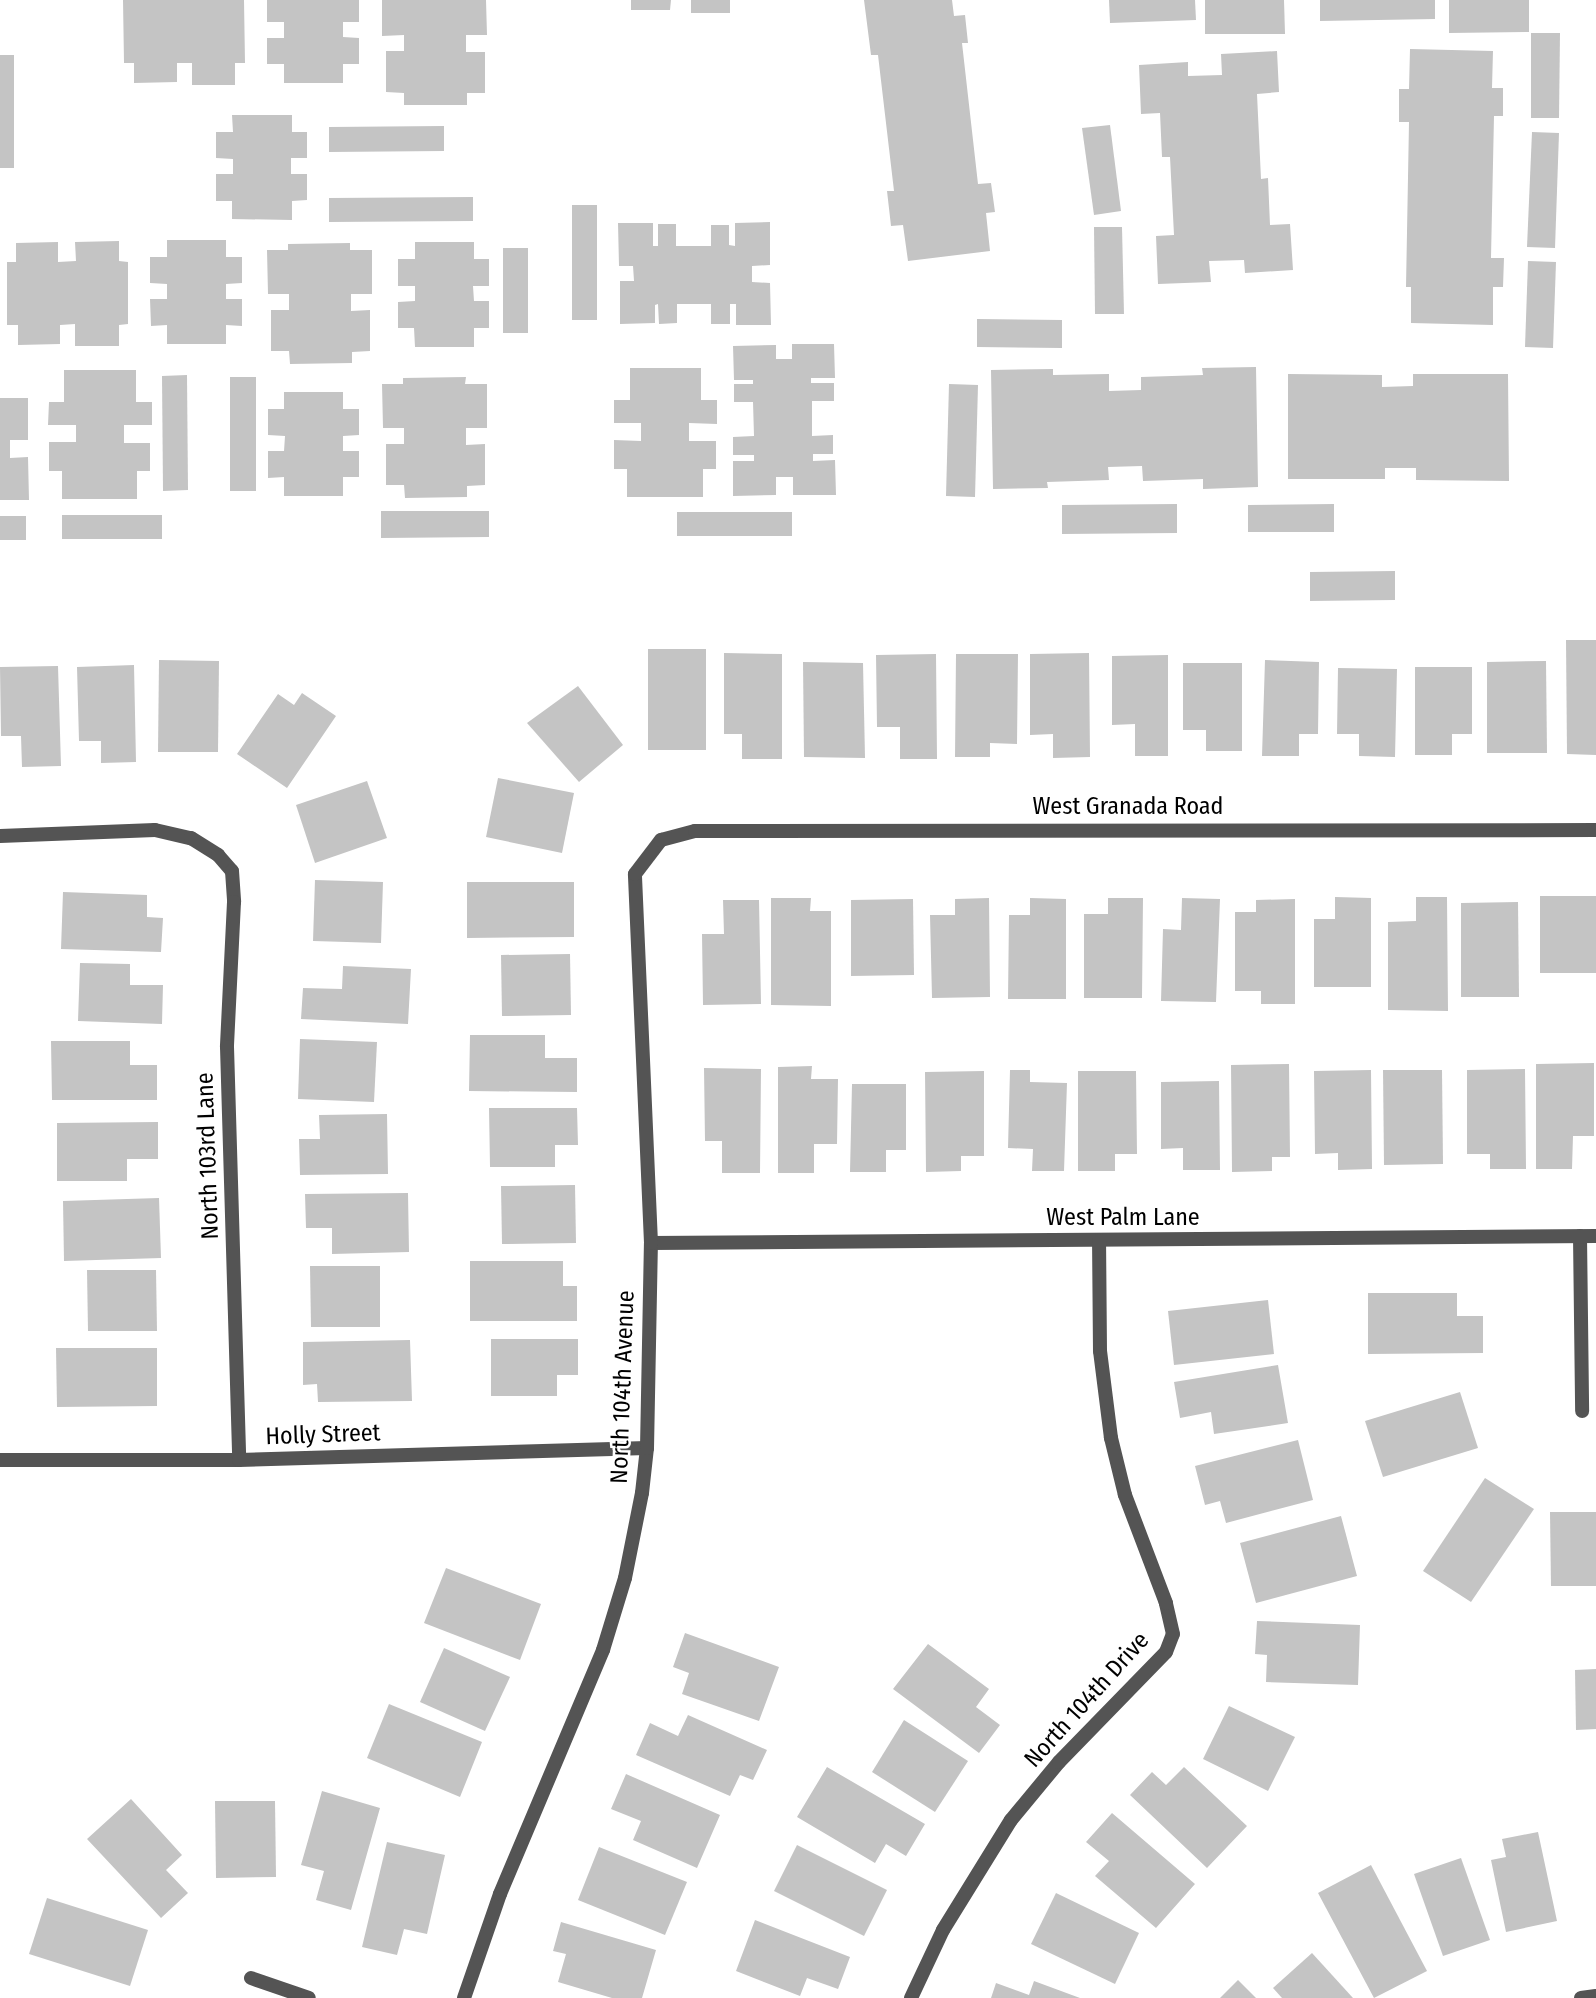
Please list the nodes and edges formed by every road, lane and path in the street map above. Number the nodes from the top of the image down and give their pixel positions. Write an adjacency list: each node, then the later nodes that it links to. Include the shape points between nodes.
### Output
1 (1596, 830): 3 (street, West Granada Road, via 695,831)
2 (0, 836): 11 (street, North 103rd Lane, via 155,830 191,838 218,855 232,871 227,1046)
3 (661, 840): 7 (street, North 104th Avenue, via 635,874)
4 (1580, 1236): 5 (street, West Palm Lane); 6 (street, West Palm Lane); 8 (street)
5 (1596, 1236)
6 (1099, 1241): 7 (street, West Palm Lane); 16 (street, North 104th Drive, via 1100,1351 1111,1438 1125,1495 1166,1603 1173,1634 1166,1652 1059,1762 1011,1820 943,1930)
7 (651, 1243): 9 (street, North 104th Avenue)
8 (1582, 1411)
9 (647, 1448): 11 (street, Holly Street); 15 (street, North 104th Avenue, via 625,1578 603,1650 500,1894)
10 (0, 1460): 11 (street, Holly Street)
11 (239, 1460)
12 (251, 1978): 14 (street)
13 (1596, 1996): 17 (street)
14 (309, 1998)
15 (464, 1998)
16 (911, 1998)
17 (1581, 1998)

